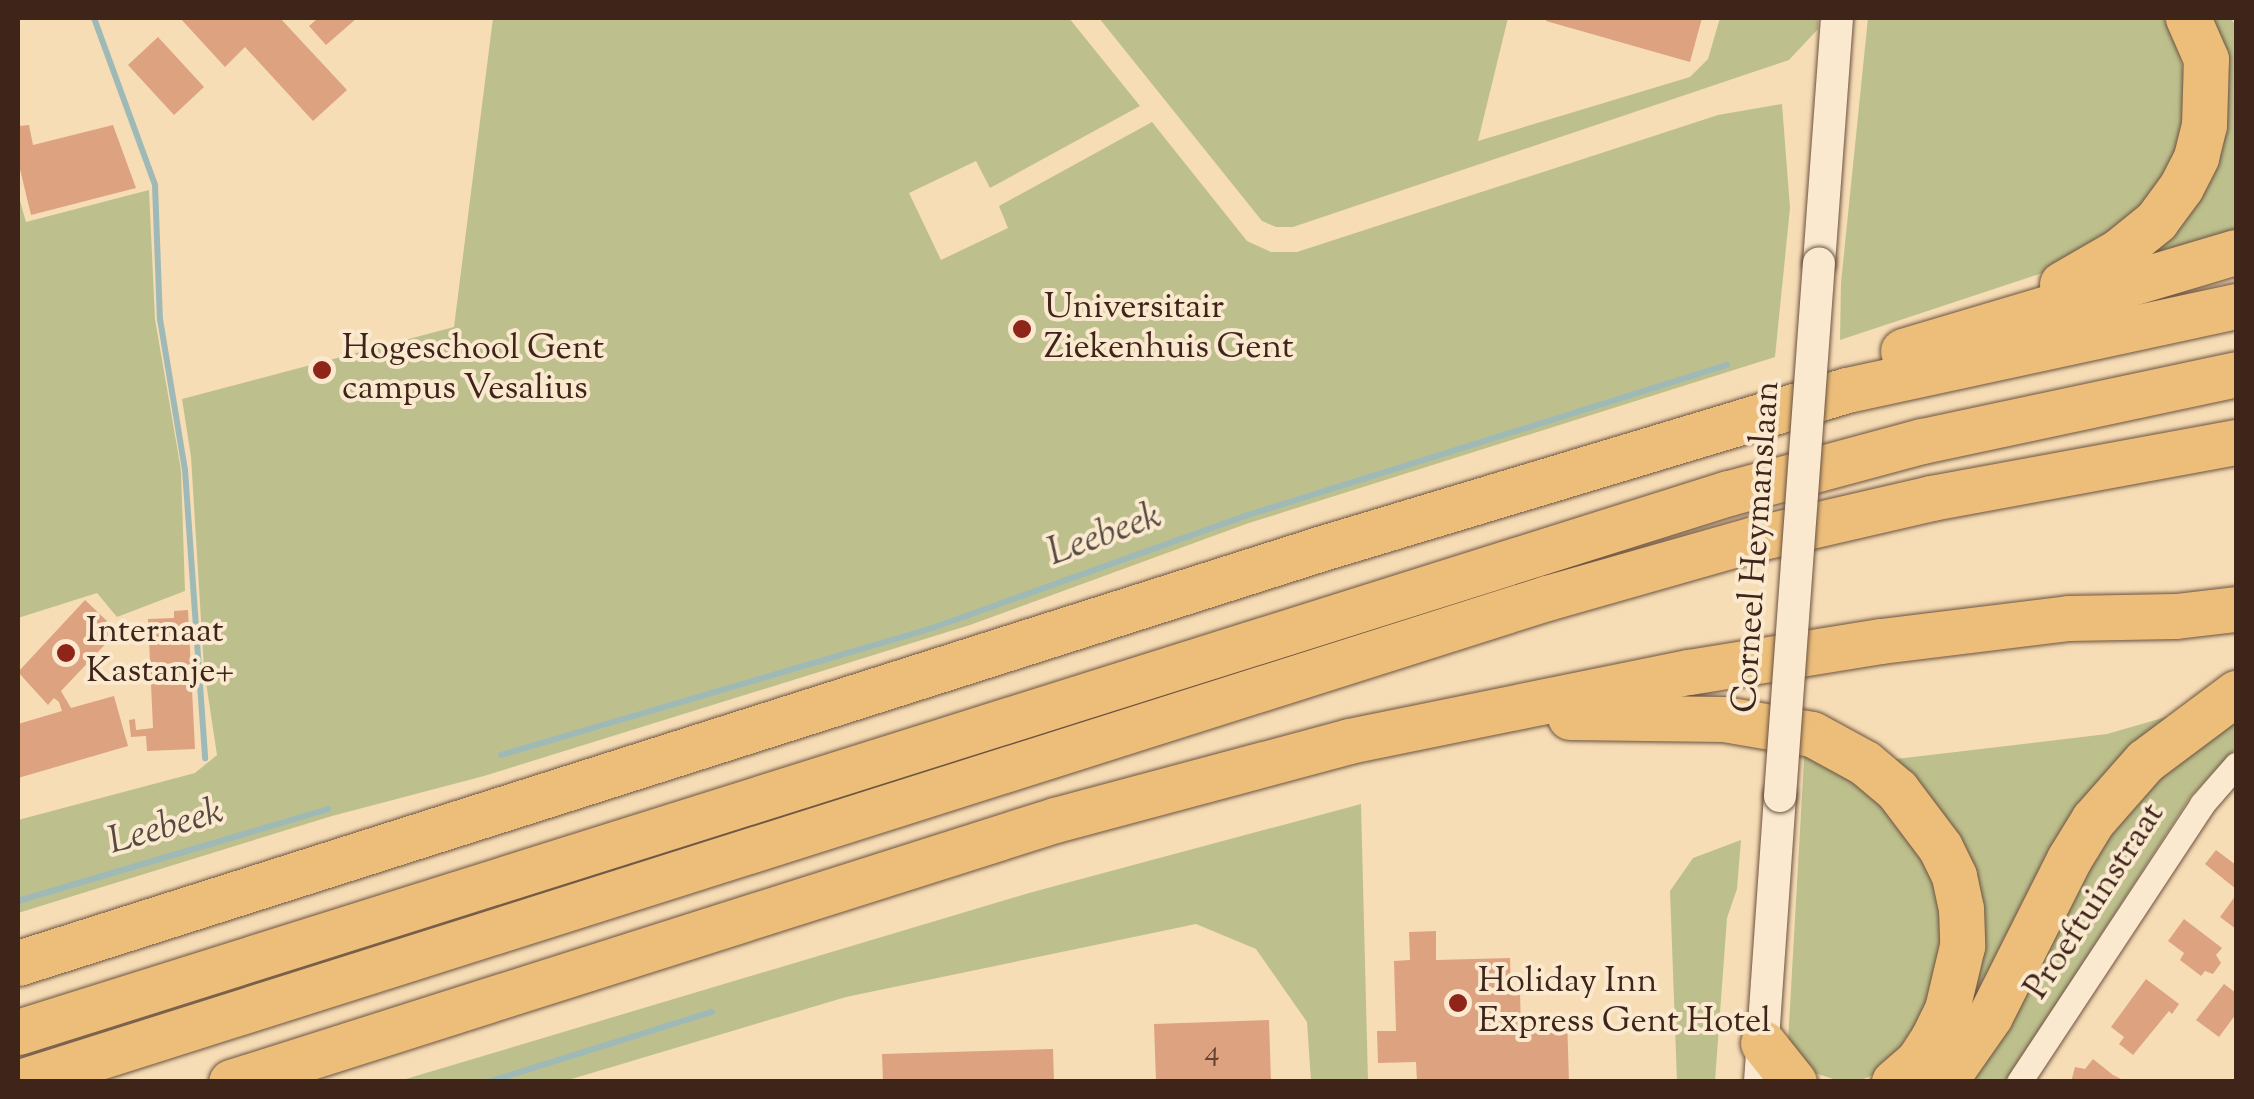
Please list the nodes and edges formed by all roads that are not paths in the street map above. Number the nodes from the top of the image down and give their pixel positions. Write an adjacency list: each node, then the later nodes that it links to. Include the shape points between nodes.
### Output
1 (1837, 18): 17 (street, Corneel Heymanslaan, bridge)
2 (2188, 18): 5 (highway, via 2206,59 2204,126 2181,188 2156,220 2079,276)
3 (2236, 252): 5 (highway)
4 (2236, 306): 8 (highway, via 1846,390)
5 (1859, 364): 8 (highway, via 1696,414)
6 (2236, 374): 16 (highway, via 1922,441 1729,493)
7 (2236, 442): 18 (highway, via 1914,502 1546,598)
8 (1319, 549): 15 (highway)
9 (2236, 581): 11 (highway)
10 (2236, 609): 11 (highway)
11 (2069, 618): 13 (highway, via 1708,669)
12 (2236, 693): 22 (highway, via 2145,761 2094,820 1990,1016)
13 (1428, 722): 19 (highway, via 1055,820); 21 (highway, via 1724,720 1812,734 1865,762 1930,831 1954,876 1961,908 1962,946 1947,1009 1918,1061)
14 (2236, 765): 23 (street, Proeftuinstraat, via 2202,804)
15 (25, 962)
16 (18, 1032)
17 (1761, 1062): 20 (highway)
18 (20, 1082)
19 (230, 1082)
20 (1794, 1082)
21 (1894, 1082)
22 (1944, 1082)
23 (2019, 1082)

